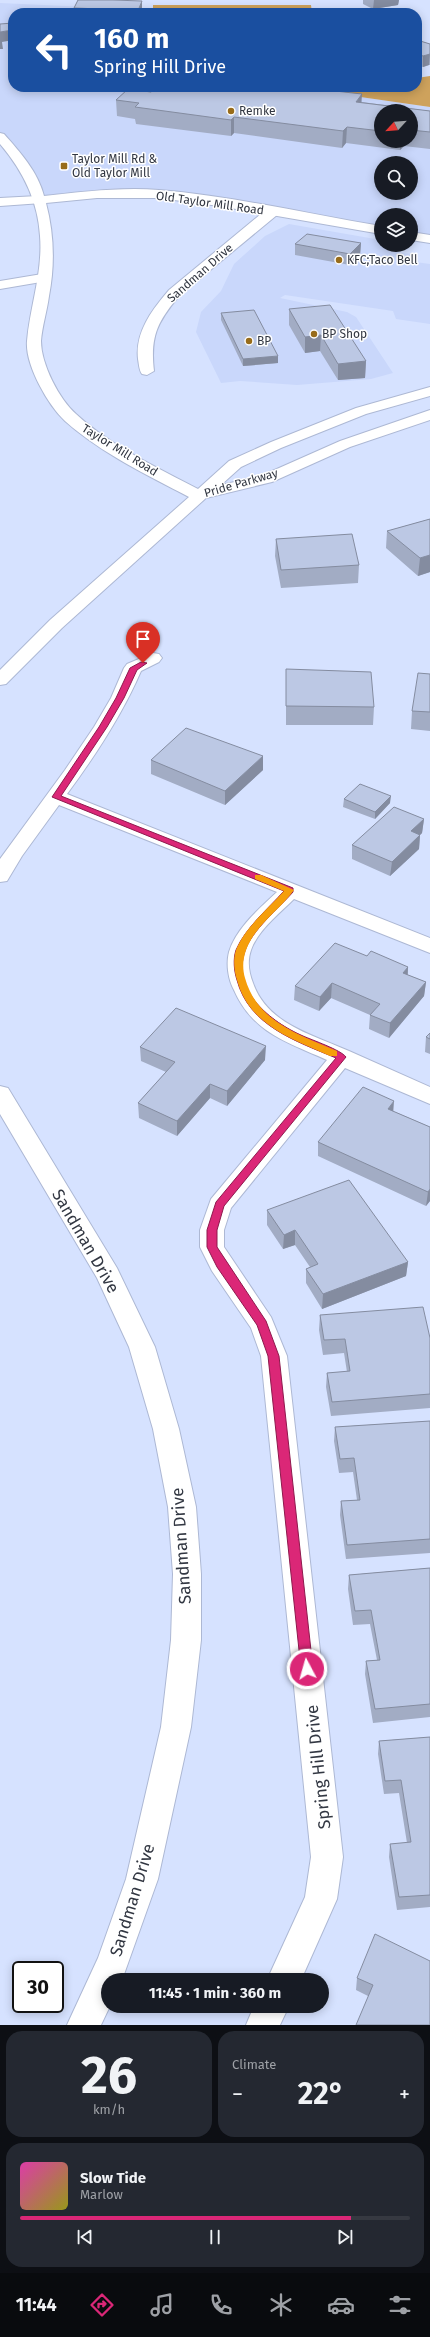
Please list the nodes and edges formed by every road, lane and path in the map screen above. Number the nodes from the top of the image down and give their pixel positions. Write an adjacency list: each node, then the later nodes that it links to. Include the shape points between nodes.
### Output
1 (0, 137): 2 (street, Taylor Mill Road, via 28,172 36,188)
2 (38, 200): 3 (street, Old Taylor Mill Road); 4 (street, Old Taylor Mill Road, via 97,194 159,194); 8 (street, Taylor Mill Road, via 47,237)
3 (0, 202)
4 (272, 212): 5 (street, Old Taylor Mill Road); 10 (street, Sandman Drive, via 164,304 150,326 145,345)
5 (374, 229)
6 (418, 237): 7 (street)
7 (430, 239)
8 (42, 278): 9 (street); 13 (street, Taylor Mill Road, via 42,300 34,342 39,366 49,390 70,417 100,439 146,468)
9 (0, 285)
10 (147, 371)
11 (430, 392): 13 (street, Pride Parkway, via 361,411 276,445 235,464)
12 (430, 415): 13 (street, Pride Parkway, via 345,444 266,479)
13 (199, 496): 15 (street, via 56,624)
14 (153, 658): 16 (street, via 134,668 103,727)
15 (0, 680)
16 (56, 797): 17 (street, via 13,854); 18 (street)
17 (0, 876)
18 (290, 890): 19 (street); 20 (street, via 249,935 240,951 238,970 252,1006 266,1019 290,1034)
19 (430, 946)
20 (342, 1057): 22 (street); 23 (street, Spring Hill Drive, via 220,1205 212,1230 212,1247 262,1324 274,1356 327,1857 321,1899)
21 (0, 1094): 25 (street, Sandman Drive, via 108,1275 142,1347 166,1429 182,1507 187,1574 186,1640 176,1727 142,1879 112,1964)
22 (430, 1096)
23 (287, 1973)
24 (269, 2013): 26 (street)
25 (84, 2025)
26 (263, 2025)

